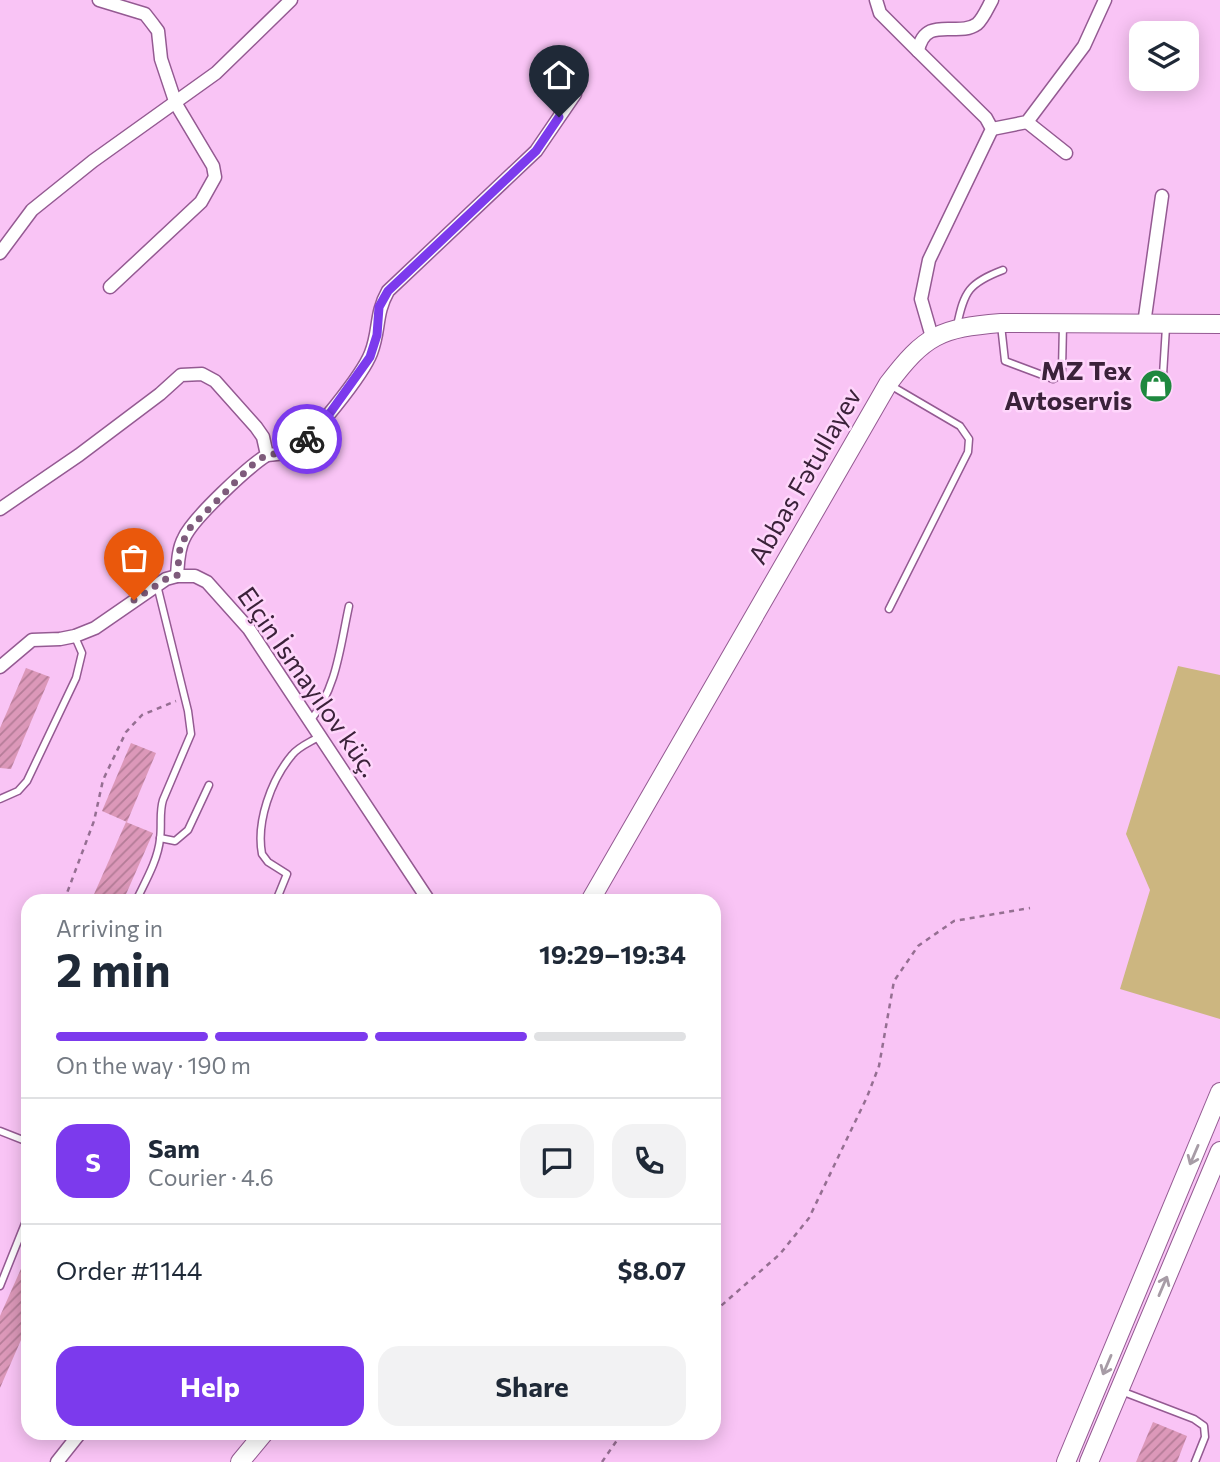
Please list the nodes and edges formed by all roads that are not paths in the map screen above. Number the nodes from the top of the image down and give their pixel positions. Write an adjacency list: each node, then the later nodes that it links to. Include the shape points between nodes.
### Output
1 (99, 0): 8 (street, via 145,14 158,31 161,59)
2 (290, 0): 8 (street, via 216,73)
3 (876, 0): 6 (street, via 880,13)
4 (992, 0): 6 (street, via 978,23 926,33)
5 (1105, 0): 9 (street, via 1084,46)
6 (918, 51): 10 (street)
7 (575, 94): 25 (street, via 536,151 388,291 379,307 370,357 325,420 292,451)
8 (176, 104): 13 (street, via 93,161 32,211); 15 (street, via 215,177 201,202)
9 (1027, 122): 10 (street); 11 (street)
10 (992, 129): 22 (street, via 929,260 921,299)
11 (1066, 153)
12 (1161, 196): 18 (street)
13 (0, 253)
14 (1003, 270): 21 (lane, via 978,280 966,293)
15 (110, 287)
16 (1001, 323): 17 (main road, Abbas Fətullayev); 17 (lane, via 1005,361 1053,379 1062,370); 21 (main road, Abbas Fətullayev)
17 (1063, 323): 18 (main road, Abbas Fətullayev)
18 (1144, 324): 19 (main road, Abbas Fətullayev)
19 (1166, 324): 20 (main road, Abbas Fətullayev); 24 (lane)
20 (1220, 324)
21 (956, 328): 22 (main road, Abbas Fətullayev)
22 (932, 337): 23 (main road, Abbas Fətullayev)
23 (888, 384): 30 (lane, via 960,426 969,439 968,452); 41 (main road, Abbas Fətullayev)
24 (1162, 391)
25 (267, 454): 26 (street, via 257,427 215,381 202,374 181,375 89,448); 27 (street, via 189,529 180,548)
26 (0, 509)
27 (177, 576): 28 (street); 33 (street, Elçin İsmayılov küç., via 195,576 217,592 249,629)
28 (157, 584): 31 (street); 37 (lane, via 191,734 160,809)
29 (349, 606): 33 (lane, via 333,683)
30 (889, 609)
31 (75, 636): 32 (street, via 32,640); 36 (lane, via 82,653 76,678 27,780 18,791)
32 (0, 667)
33 (310, 721): 34 (street, Elçin İsmayılov küç.)
34 (320, 736): 39 (lane, via 292,755 264,809 262,855 287,874); 40 (street, Elçin İsmayılov küç.)
35 (209, 785): 37 (lane, via 183,835 175,841)
36 (0, 799)
37 (160, 838): 38 (lane)
38 (139, 894)
39 (279, 894)
40 (424, 894)
41 (594, 894)
42 (1220, 1092): 53 (main road, one-way to 53)
43 (0, 1131): 44 (lane)
44 (21, 1139)
45 (1220, 1151): 48 (main road, one-way to 45)
46 (21, 1234): 47 (lane)
47 (0, 1286)
48 (1120, 1390): 54 (main road); 55 (lane, via 1204,1426)
49 (74, 1440): 51 (street)
50 (258, 1440): 52 (main road)
51 (57, 1462)
52 (240, 1462)
53 (1066, 1462)
54 (1089, 1462)
55 (1196, 1462)

